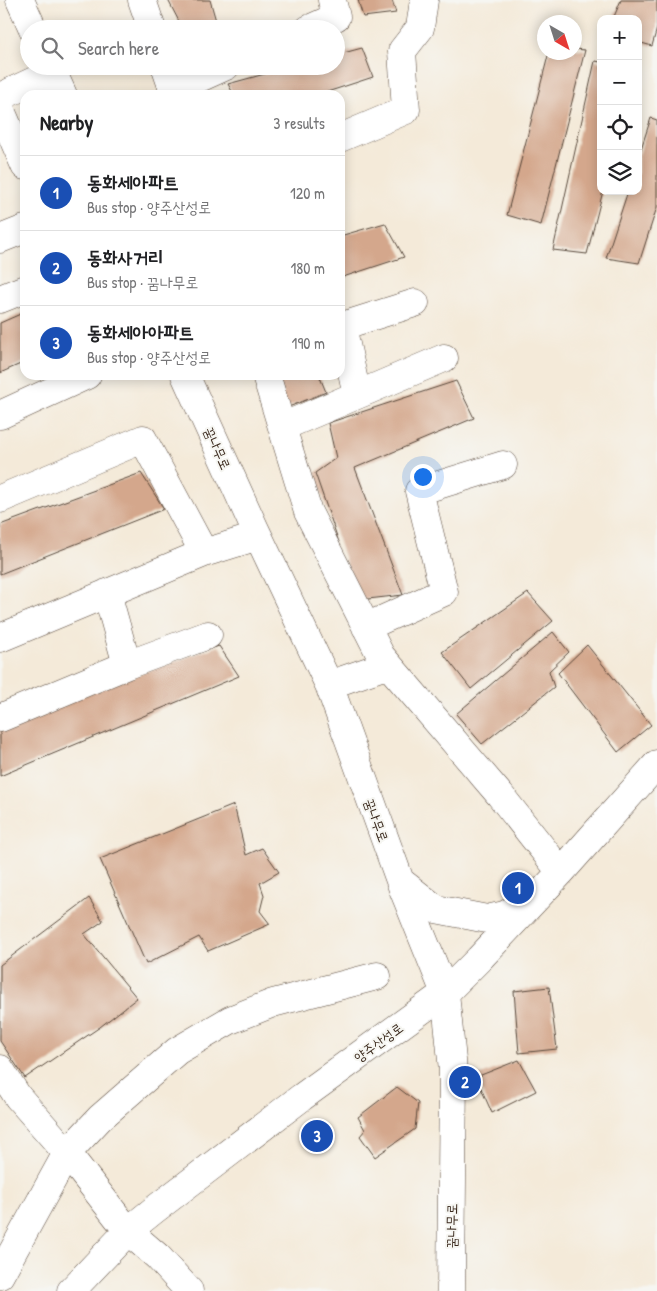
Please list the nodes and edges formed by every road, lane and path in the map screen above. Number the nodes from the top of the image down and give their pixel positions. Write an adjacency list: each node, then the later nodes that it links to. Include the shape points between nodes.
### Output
1 (20, 0): 5 (street)
2 (142, 0): 6 (street)
3 (332, 0): 7 (street, via 336,17)
4 (424, 0): 15 (street, via 420,28 402,51 406,110)
5 (29, 20)
6 (149, 20)
7 (329, 20)
8 (198, 75): 10 (street)
9 (55, 78): 12 (street)
10 (171, 84)
11 (20, 90): 13 (street)
12 (20, 90)
13 (0, 97)
14 (0, 108): 16 (street)
15 (345, 136)
16 (20, 154)
17 (20, 231): 18 (street)
18 (0, 239)
19 (20, 291): 20 (street)
20 (0, 299)
21 (415, 303): 22 (street)
22 (345, 325)
23 (345, 340): 28 (street)
24 (444, 358): 28 (street)
25 (76, 380): 29 (street)
26 (187, 380): 33 (street, 꿈나무로)
27 (268, 380): 30 (street)
28 (357, 395): 30 (street)
29 (0, 415)
30 (282, 427): 36 (street, via 308,512)
31 (503, 465): 36 (street, via 419,491 444,592)
32 (0, 499): 34 (street, via 143,439)
33 (258, 536): 34 (street); 41 (street, 꿈나무로)
34 (204, 553): 35 (street)
35 (107, 593): 38 (street); 39 (street)
36 (366, 627): 40 (street)
37 (208, 634): 39 (street)
38 (0, 638)
39 (127, 664): 42 (street)
40 (386, 664): 41 (street); 44 (street, via 500,795)
41 (329, 685): 45 (street, 꿈나무로)
42 (0, 718)
43 (657, 764): 44 (street, 양주산성로)
44 (561, 872): 46 (street, 양주산성로)
45 (400, 881): 46 (street, via 436,909 487,918 505,916); 48 (street, 꿈나무로)
46 (541, 893): 48 (street, 양주산성로)
47 (377, 976): 50 (street, via 273,1003 207,1032 177,1051 100,1118)
48 (445, 993): 51 (street, 양주산성로, via 266,1124); 55 (street, 꿈나무로, via 453,1070)
49 (0, 1069): 50 (street, via 18,1098)
50 (67, 1153): 51 (street); 52 (street)
51 (128, 1231): 53 (street, 양주산성로); 54 (street, via 158,1257)
52 (0, 1275)
53 (71, 1291)
54 (189, 1291)
55 (451, 1291)

